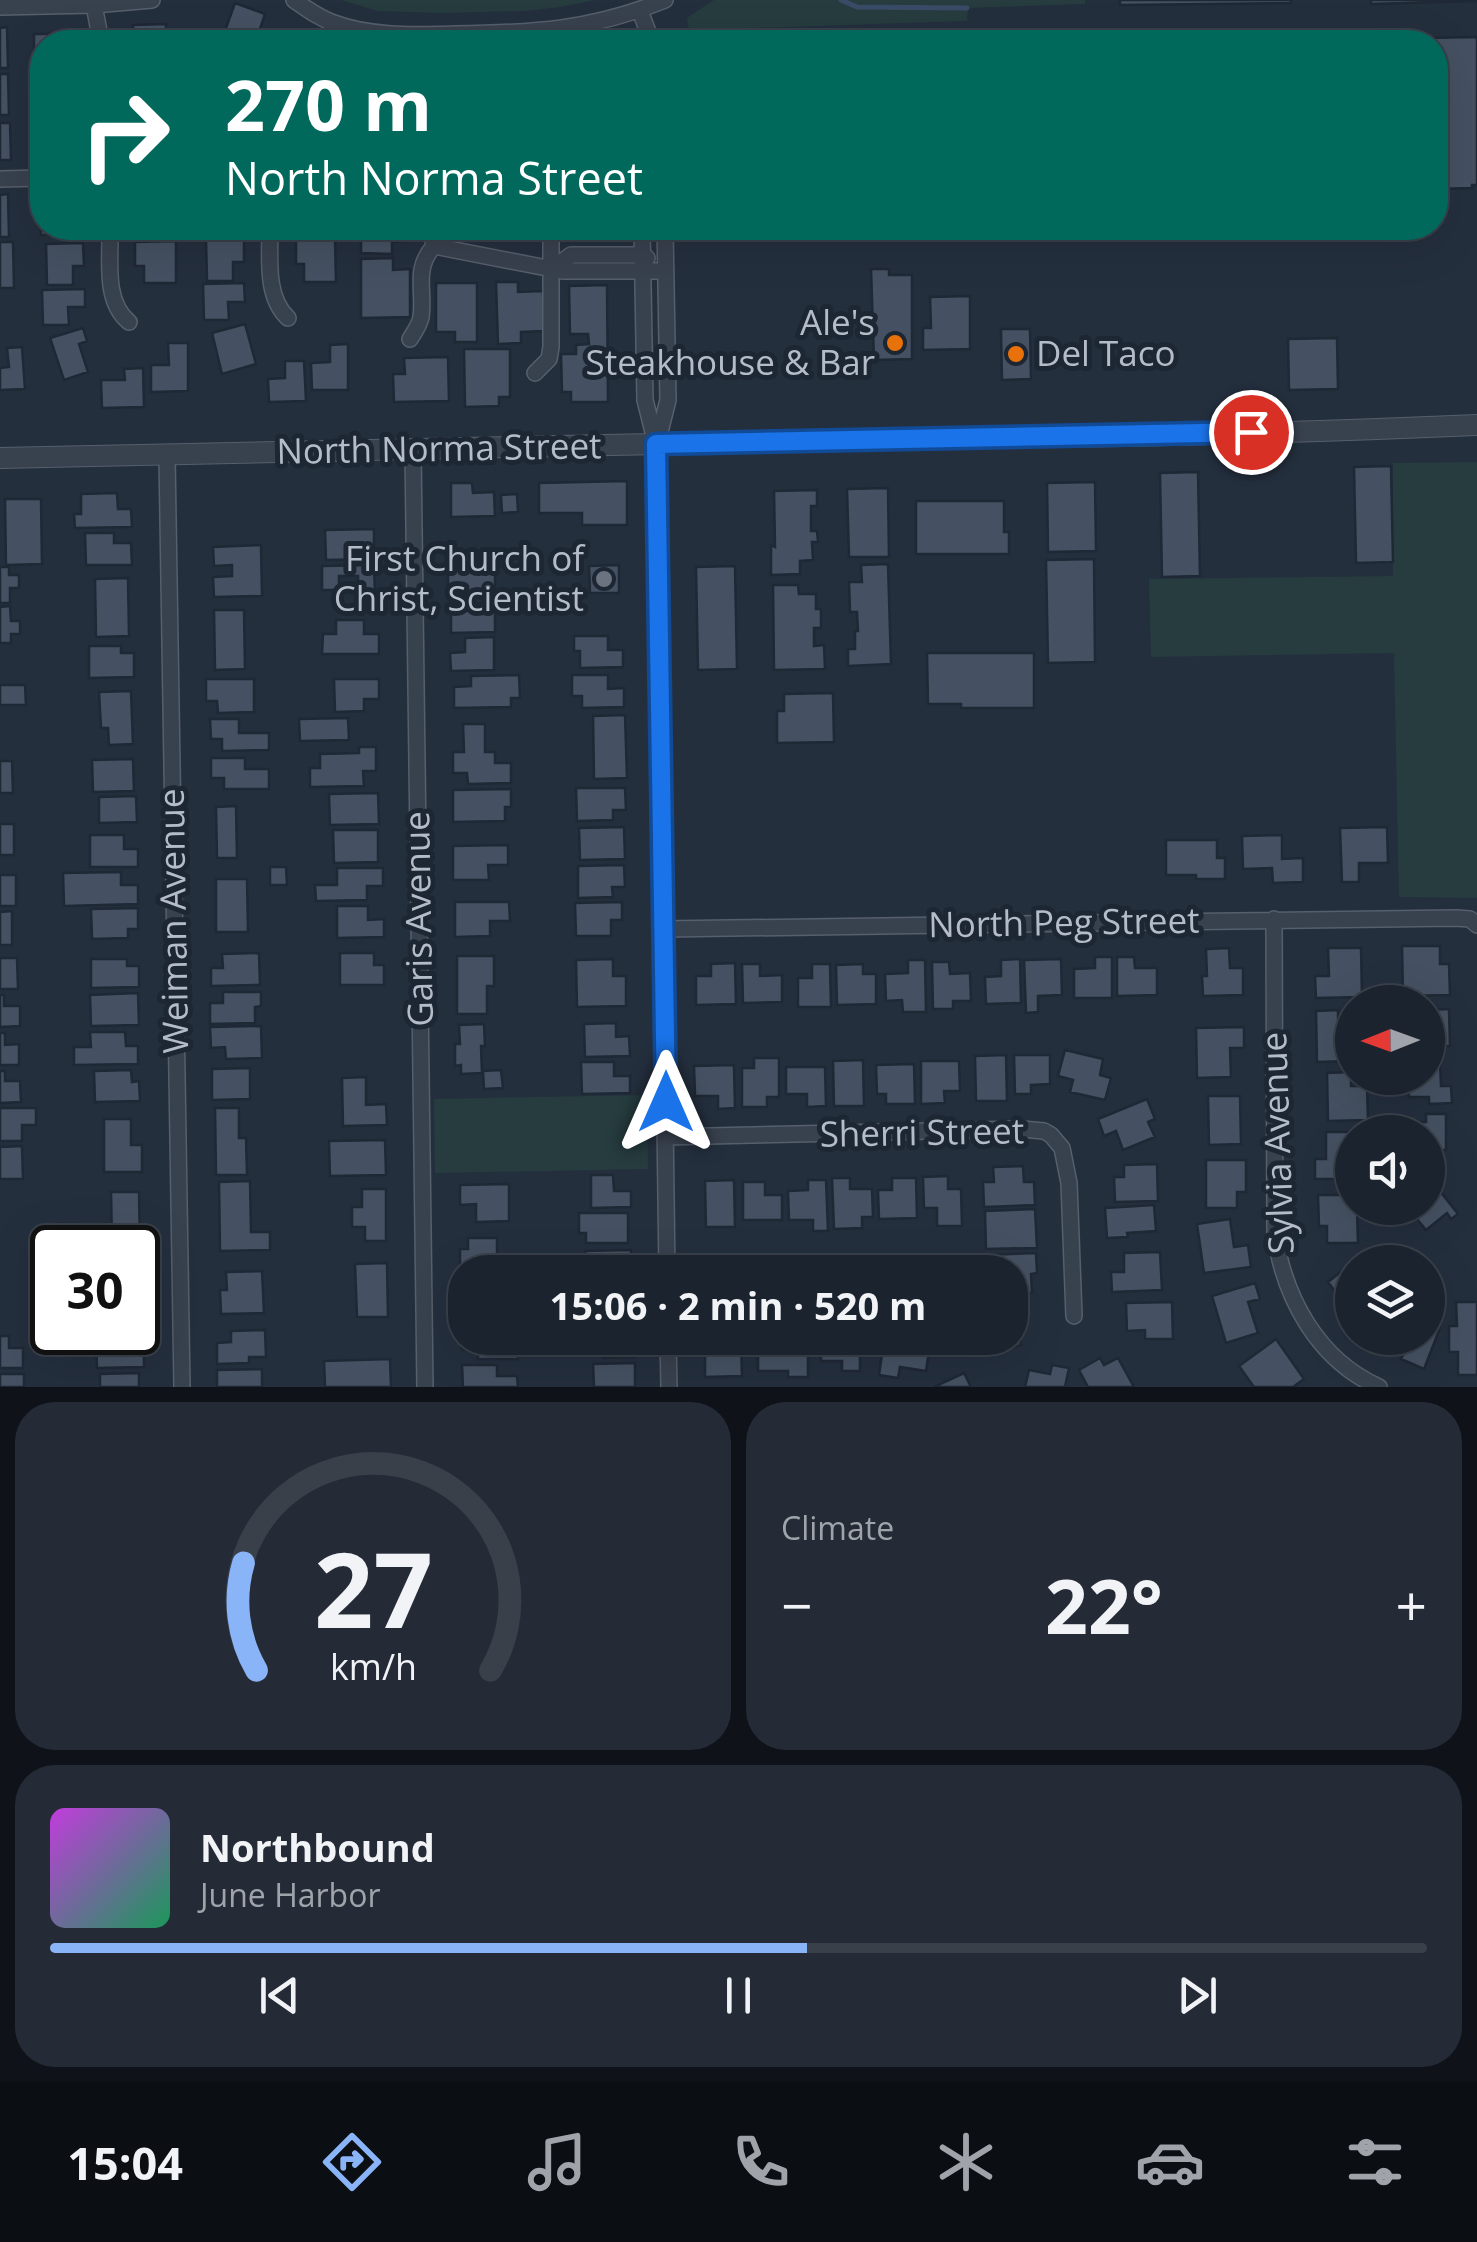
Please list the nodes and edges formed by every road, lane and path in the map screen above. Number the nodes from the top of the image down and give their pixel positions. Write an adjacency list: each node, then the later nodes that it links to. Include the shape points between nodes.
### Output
1 (152, 0): 4 (street)
2 (294, 0): 7 (street)
3 (665, 0): 6 (street)
4 (94, 5): 5 (street); 8 (street)
5 (0, 7)
6 (640, 11): 11 (street); 12 (street)
7 (336, 24): 9 (street); 10 (street)
8 (99, 30)
9 (332, 30)
10 (359, 30)
11 (551, 30)
12 (647, 30)
13 (30, 178): 14 (street)
14 (0, 179)
15 (110, 240): 26 (street, via 111,290)
16 (270, 240): 25 (street, via 270,277)
17 (433, 240): 21 (street)
18 (551, 240): 23 (street)
19 (642, 240): 22 (street)
20 (664, 240): 24 (street)
21 (434, 246): 23 (street); 27 (street, via 420,278 421,319)
22 (643, 262): 23 (street, via 571,255); 24 (street); 30 (street, via 645,400)
23 (552, 269): 28 (street, via 551,347)
24 (665, 271): 30 (street, via 668,400)
25 (288, 318)
26 (129, 322)
27 (410, 340)
28 (535, 372)
29 (1477, 425): 30 (street, North Norma Street)
30 (656, 444): 31 (street, North Norma Street); 36 (street)
31 (413, 450): 32 (street, North Norma Street); 42 (street, Garis Avenue)
32 (167, 456): 33 (street, North Norma Street); 41 (street, Weiman Avenue)
33 (0, 458)
34 (1274, 919): 35 (street, North Peg Street); 36 (street, North Peg Street); 44 (street, Sylvia Avenue, via 1279,1261 1311,1331 1337,1360)
35 (1470, 922)
36 (664, 929): 37 (street)
37 (666, 1137): 38 (street); 39 (street, Sherri Street, via 1022,1130 1051,1135 1062,1148 1068,1182)
38 (668, 1255)
39 (1074, 1316)
40 (668, 1355): 43 (street)
41 (182, 1387)
42 (425, 1387)
43 (669, 1387)
44 (1379, 1387)

